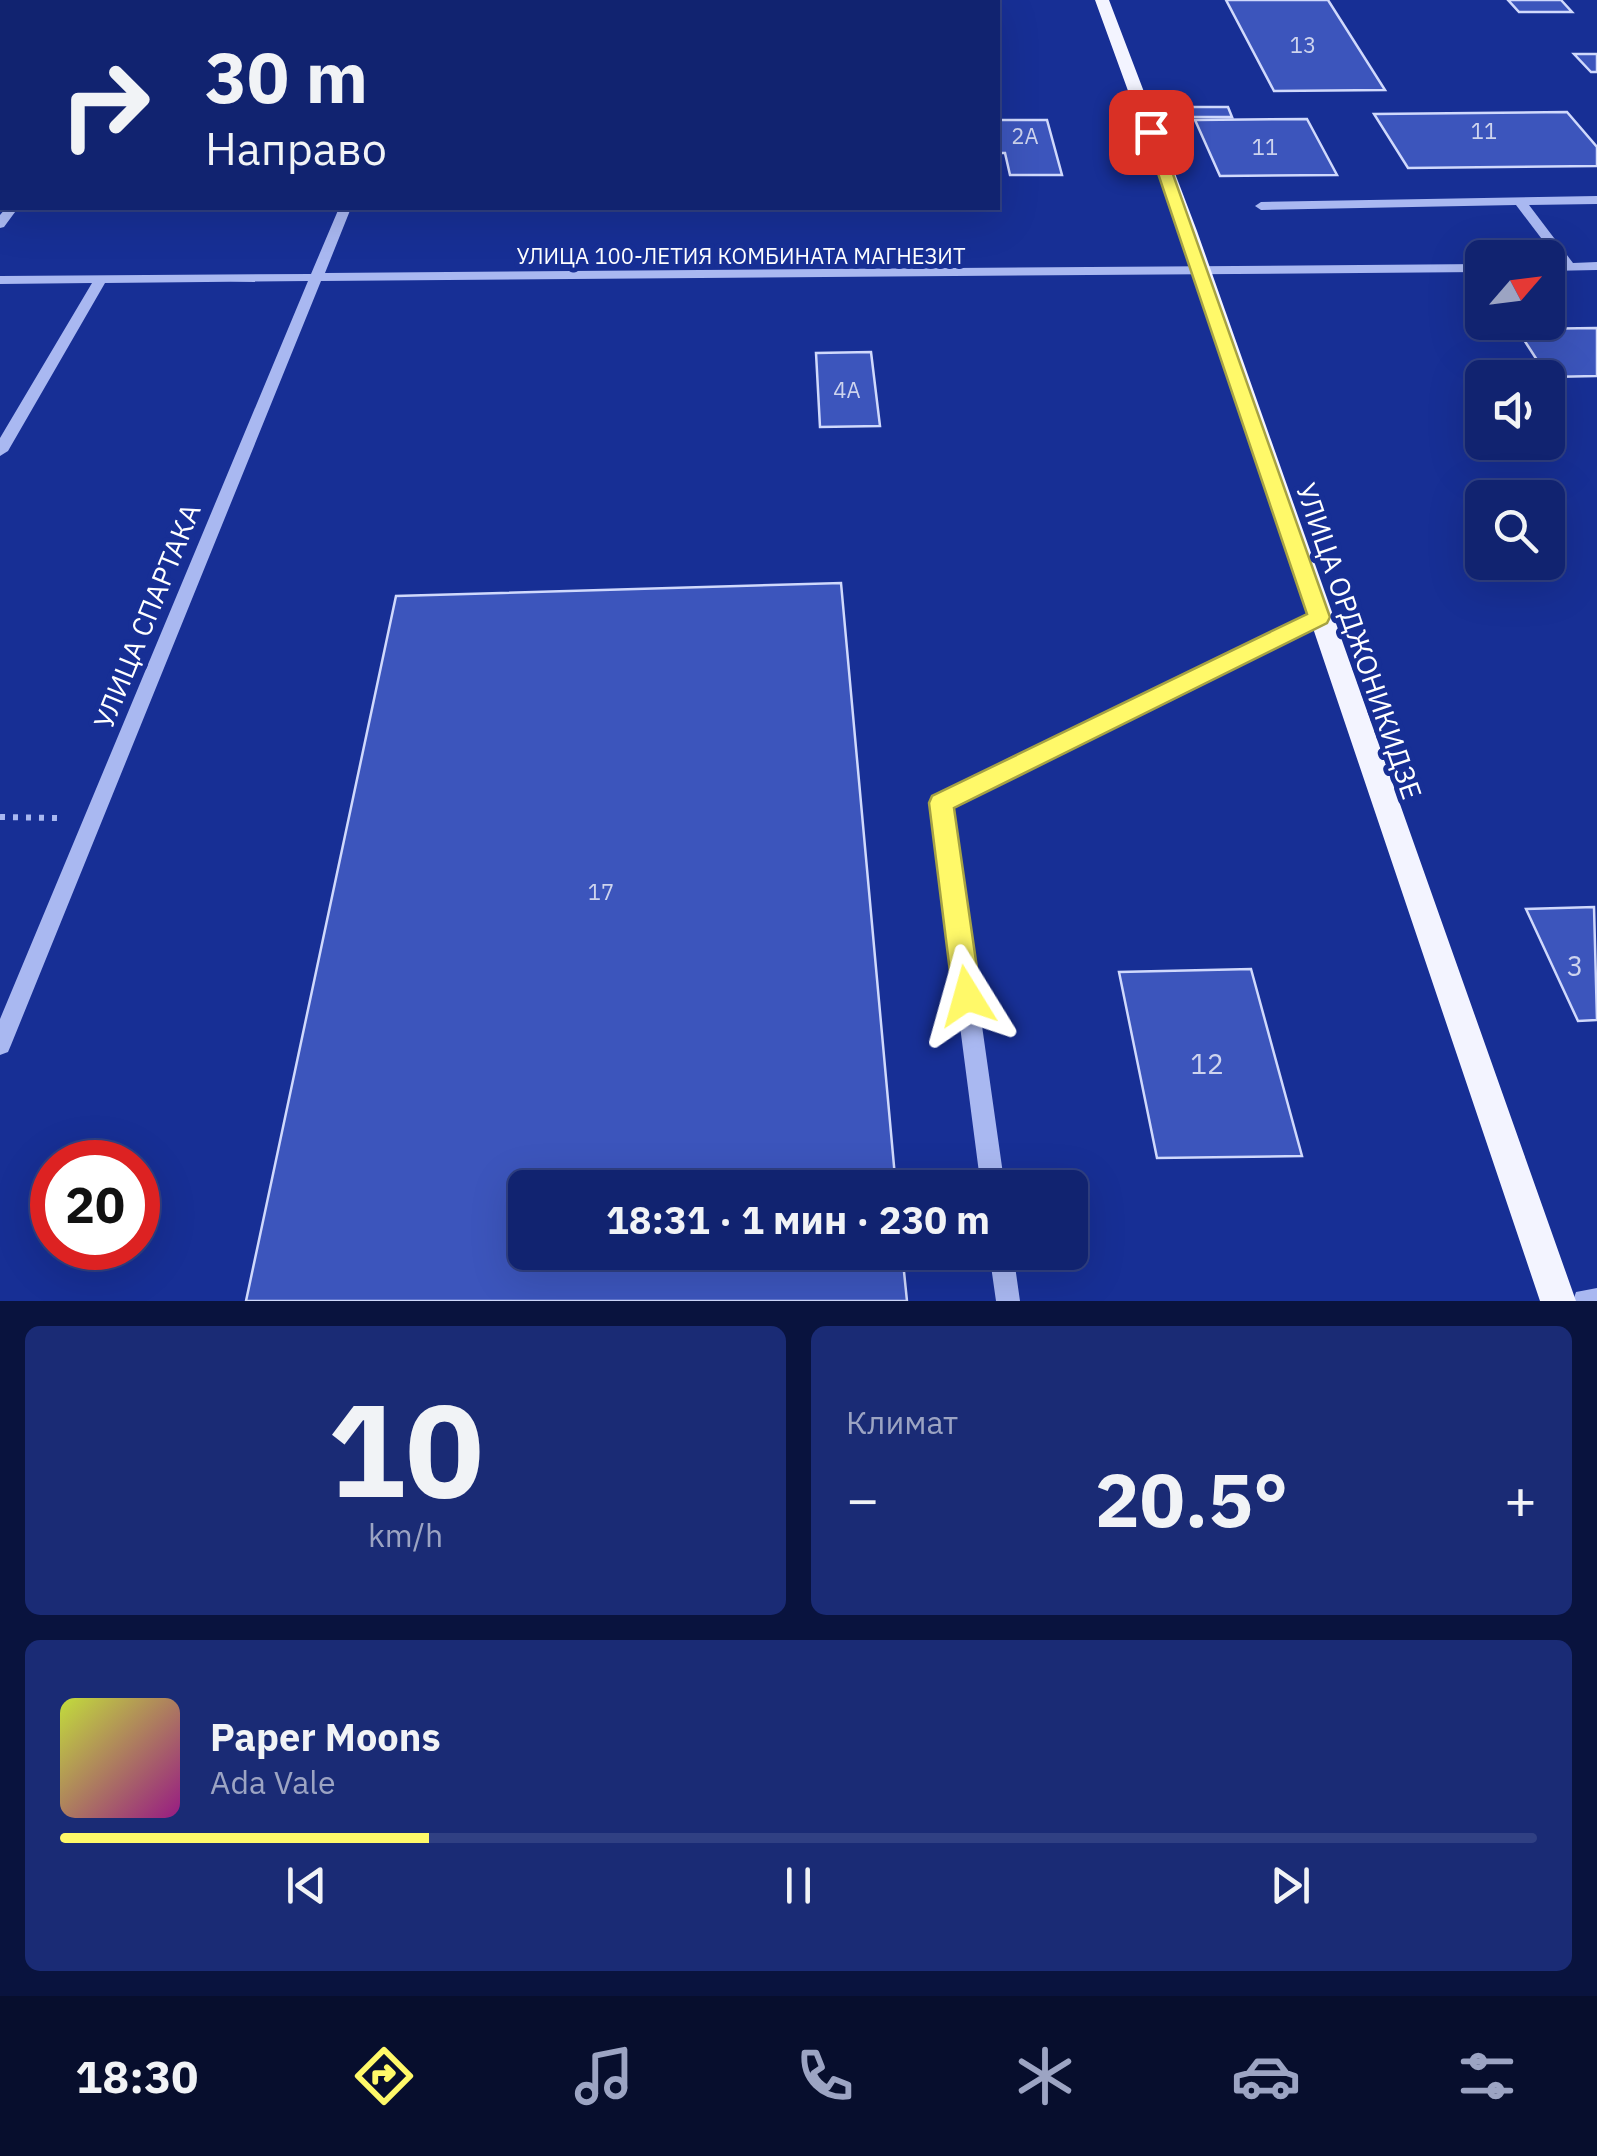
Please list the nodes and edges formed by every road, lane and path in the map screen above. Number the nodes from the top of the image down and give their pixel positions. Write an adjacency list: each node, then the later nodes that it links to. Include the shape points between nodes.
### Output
1 (1102, 0): 10 (main road, УЛИЦА ОРДЖОНИКИДЗЕ)
2 (1597, 200): 3 (street)
3 (1520, 202): 4 (street); 8 (street)
4 (1261, 206)
5 (344, 210): 11 (street, УЛИЦА СПАРТАКА)
6 (1597, 266): 8 (street)
7 (1565, 267): 8 (street)
8 (1570, 267)
9 (1465, 268): 10 (street, УЛИЦА 100-ЛЕТИЯ КОМБИНАТА МАГНЕЗИТ)
10 (1200, 273): 11 (street, УЛИЦА 100-ЛЕТИЯ КОМБИНАТА МАГНЕЗИТ); 15 (main road, УЛИЦА ОРДЖОНИКИДЗЕ)
11 (316, 279): 13 (street, УЛИЦА 100-ЛЕТИЯ КОМБИНАТА МАГНЕЗИТ); 17 (street, УЛИЦА СПАРТАКА)
12 (0, 280): 13 (street, УЛИЦА 100-ЛЕТИЯ КОМБИНАТА МАГНЕЗИТ)
13 (100, 281): 14 (street)
14 (0, 451)
15 (1319, 617): 19 (street, via 941,803); 23 (main road, УЛИЦА ОРДЖОНИКИДЗЕ)
16 (0, 817): 17 (path)
17 (94, 818): 18 (street, УЛИЦА СПАРТАКА)
18 (0, 1045)
19 (991, 1170)
20 (1004, 1270): 22 (street)
21 (1597, 1300): 24 (street)
22 (1008, 1301)
23 (1558, 1301)
24 (1585, 1301)

